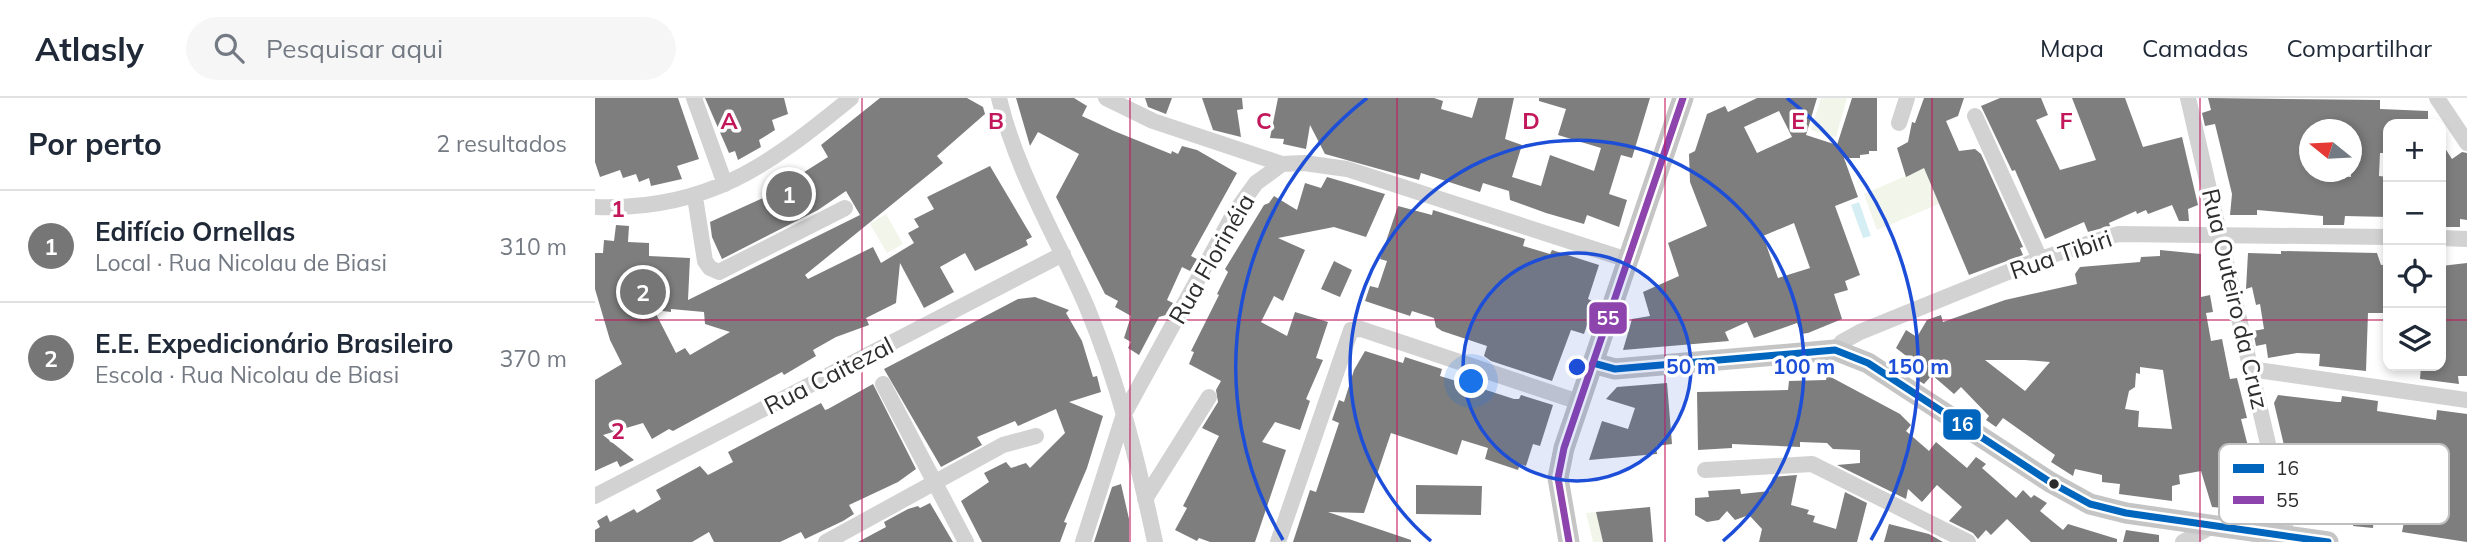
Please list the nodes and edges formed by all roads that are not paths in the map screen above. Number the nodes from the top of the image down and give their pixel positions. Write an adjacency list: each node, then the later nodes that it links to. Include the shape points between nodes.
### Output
1 (694, 98): 13 (street)
2 (999, 98): 21 (street, via 1022,169)
3 (1106, 98): 12 (street, via 1153,121)
4 (1683, 98): 22 (main road)
5 (1907, 98): 10 (street)
6 (2188, 98): 17 (street, Rua Outeiro da Cruz)
7 (2437, 98): 11 (street)
8 (849, 99): 13 (street, via 816,128)
9 (1975, 116): 23 (street)
10 (1899, 123)
11 (2467, 143)
12 (1282, 164): 22 (street, via 1347,169); 28 (street, Rua Florinéia, via 1256,183 1233,215)
13 (725, 184): 14 (street)
14 (695, 197): 15 (street, via 661,206); 16 (street, via 705,261 719,272)
15 (595, 207)
16 (845, 208)
17 (2220, 233): 18 (street, Rua Tibiri); 23 (street, Rua Tibiri, via 2118,234); 26 (street, Rua Outeiro da Cruz)
18 (2383, 237)
19 (2446, 238): 20 (street)
20 (2467, 239)
21 (1063, 254): 27 (street); 40 (street, Rua Caitezal)
22 (1628, 260): 25 (main road)
23 (2040, 260): 24 (street, Rua Tibiri, via 1860,332)
24 (1835, 350): 25 (main road, via 1615,369); 42 (main road, via 1867,363 2090,504)
25 (1593, 363): 32 (main road)
26 (2250, 369): 31 (street); 35 (street, Rua Outeiro da Cruz)
27 (1113, 381): 28 (street, via 1122,386); 33 (street)
28 (1142, 381): 33 (street, Rua Florinéia)
29 (883, 384): 39 (street)
30 (1209, 397): 41 (street)
31 (2467, 400)
32 (1580, 401): 48 (street, via 1351,330); 49 (main road, via 1558,478)
33 (1123, 414): 36 (street); 37 (street, Rua Florinéia)
34 (1036, 436): 39 (street, via 1003,445)
35 (2266, 444)
36 (1133, 454): 37 (street, via 1117,453); 41 (street)
37 (1108, 462): 46 (street, Rua Florinéia)
38 (1705, 470): 50 (street, via 1819,466)
39 (933, 483): 44 (street); 45 (street)
40 (595, 496)
41 (1145, 499): 47 (street)
42 (2212, 526): 43 (main road); 51 (street)
43 (2286, 539): 52 (main road)
44 (826, 542)
45 (966, 542)
46 (1083, 542)
47 (1155, 542)
48 (1277, 542)
49 (1569, 542)
50 (1968, 542)
51 (2183, 542)
52 (2328, 542)

